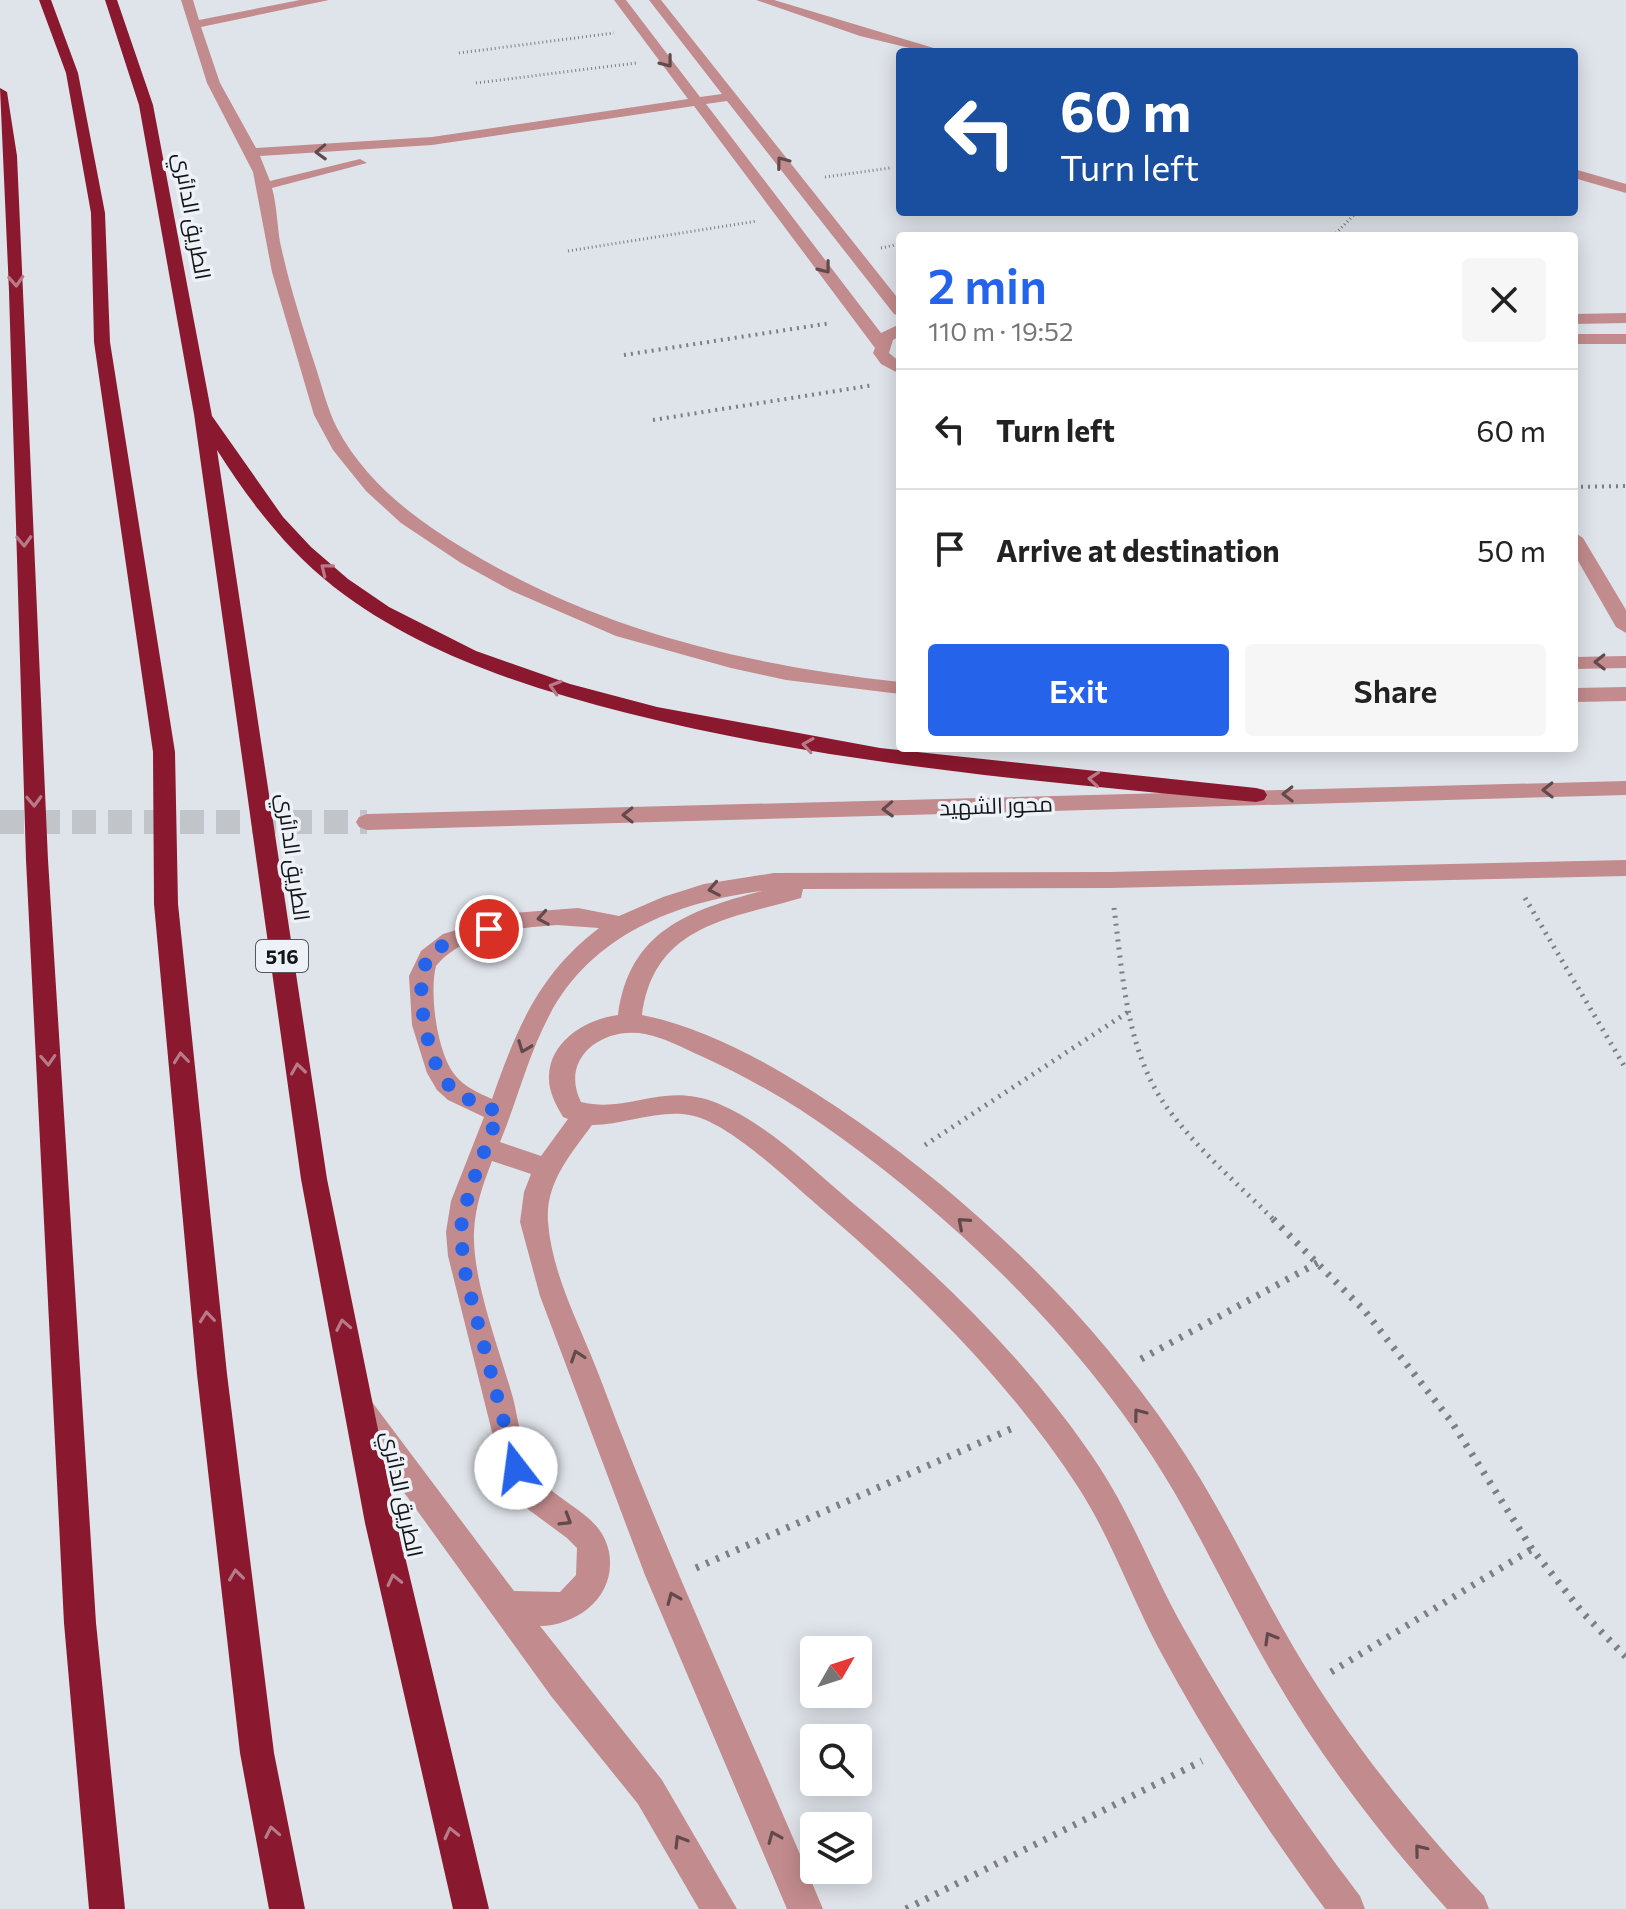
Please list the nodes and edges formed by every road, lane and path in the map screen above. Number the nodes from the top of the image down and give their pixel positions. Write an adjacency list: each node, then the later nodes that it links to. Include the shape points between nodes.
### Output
1 (45, 0): 80 (highway, one-way to 1, via 257,1753 212,1374 166,904 164,752 102,342 98,213 72,73)
2 (111, 0): 42 (highway, الطريق الدائري / 516, via 146,105)
3 (276, 0): 9 (street)
4 (323, 0): 10 (street)
5 (620, 0): 11 (street)
6 (655, 0): 17 (street)
7 (762, 0): 12 (street)
8 (194, 2): 10 (street)
9 (224, 3)
10 (193, 25): 21 (street, via 215,88)
11 (643, 30): 13 (path); 14 (street)
12 (925, 48)
13 (459, 53)
14 (665, 59): 15 (path); 18 (street, one-way to 18)
15 (476, 83)
16 (0, 92): 79 (highway, one-way to 79, via 10,156 37,860 79,1607)
17 (731, 96): 18 (street); 19 (street)
18 (698, 101): 20 (street); 21 (street, one-way to 21, via 384,147)
19 (743, 110): 20 (street); 24 (street, one-way to 19)
20 (708, 116): 25 (street, via 412,154); 28 (street)
21 (251, 152): 25 (street)
22 (890, 168): 24 (path)
23 (1578, 174): 26 (street)
24 (797, 182): 31 (street)
25 (265, 186): 50 (street, via 284,296 327,425 377,496 428,535 505,581 656,644 817,679)
26 (1626, 189)
27 (1353, 216): 29 (path)
28 (785, 217): 30 (path); 32 (street, one-way to 32)
29 (1337, 232)
30 (568, 251)
31 (896, 306)
32 (864, 318): 38 (street); 39 (path)
33 (1626, 318): 34 (street)
34 (1578, 319)
35 (896, 331): 38 (street)
36 (1578, 339): 37 (street)
37 (1626, 339)
38 (881, 345): 40 (street, via 881,353)
39 (624, 355)
40 (896, 367)
41 (885, 383): 43 (path)
42 (203, 414): 54 (highway, one-way to 42, via 925,763 752,736 501,671 364,599 304,551 250,489); 71 (highway, الطريق الدائري / 516, one-way to 42, via 314,1179)
43 (653, 420)
44 (1626, 486): 45 (path)
45 (1578, 487)
46 (1578, 545): 47 (street)
47 (1626, 627)
48 (1626, 662): 49 (street, one-way to 49)
49 (1578, 663)
50 (896, 688)
51 (1626, 694): 52 (street)
52 (1578, 695)
53 (1626, 788): 54 (street, محور الشهيد, one-way to 54)
54 (1256, 795): 55 (street, محور الشهيد, one-way to 55)
55 (367, 822)
56 (1626, 868): 57 (street)
57 (1511, 873): 58 (street); 63 (path)
58 (1110, 880): 59 (street); 61 (path)
59 (847, 882): 60 (street, one-way to 60, via 737,885 660,904); 62 (street, via 741,904 688,924 666,939 636,978)
60 (620, 925): 64 (street, one-way to 64, via 579,956 557,981 531,1029); 64 (street, one-way to 64, via 571,915 539,918 451,940 423,965 420,986 436,1068 456,1092)
61 (1128, 1012): 67 (path); 69 (path, via 1143,1062 1167,1108)
62 (629, 1023): 65 (street, via 584,1037 564,1059 564,1098 572,1110); 67 (street, via 698,1043 747,1066)
63 (1626, 1069)
64 (499, 1112): 66 (street)
65 (585, 1115): 68 (street); 72 (street, via 680,1103 698,1105 744,1132 896,1254 997,1355)
66 (485, 1148): 68 (street); 75 (street, one-way to 75, via 460,1231 466,1278 516,1468 551,1511 581,1529 595,1564 584,1593 565,1608)
67 (895, 1164): 70 (street, one-way to 67, via 1005,1259)
68 (547, 1169): 74 (street, one-way to 68, via 607,1440 543,1259 533,1221)
69 (1319, 1262): 70 (path); 73 (path, via 1451,1421)
70 (1111, 1375): 77 (street, one-way to 70, via 1199,1506)
71 (359, 1409): 75 (street); 81 (highway, الطريق الدائري / 516, one-way to 71)
72 (1044, 1414): 74 (path); 78 (street, via 1089,1477)
73 (1532, 1549): 76 (path); 77 (path)
74 (666, 1581): 83 (street, one-way to 74)
75 (507, 1606): 82 (street, one-way to 75, via 650,1792)
76 (1626, 1657)
77 (1301, 1690): 86 (street, one-way to 77, via 1364,1781)
78 (1232, 1746): 84 (path); 85 (street)
79 (107, 1909)
80 (287, 1909)
81 (471, 1909)
82 (719, 1909)
83 (805, 1909)
84 (906, 1909)
85 (1347, 1909)
86 (1471, 1909)

